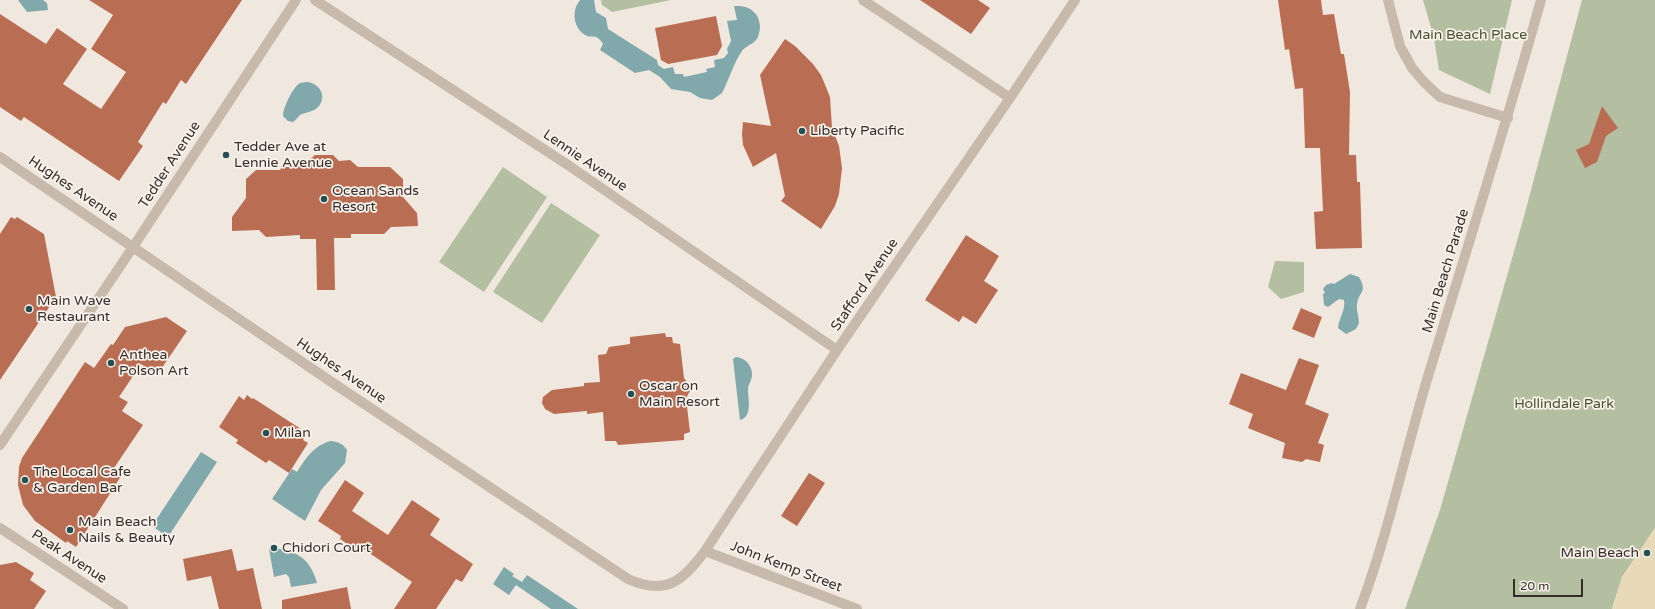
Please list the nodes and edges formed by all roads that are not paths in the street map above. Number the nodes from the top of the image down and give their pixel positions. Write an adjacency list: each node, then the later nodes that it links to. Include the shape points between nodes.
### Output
1 (296, 0): 10 (street, Tedder Avenue)
2 (315, 0): 11 (street, Lennie Avenue, via 568,165)
3 (863, 0): 7 (street)
4 (1075, 0): 7 (street, Stafford Avenue)
5 (1388, 0): 8 (street, via 1400,46 1412,68 1424,82 1440,97)
6 (1542, 0): 8 (street, Main Beach Parade)
7 (1010, 98): 11 (street, Stafford Avenue)
8 (1508, 118): 18 (street, Main Beach Parade, via 1429,374 1376,567)
9 (0, 157): 10 (street, Hughes Avenue)
10 (133, 247): 12 (street, Tedder Avenue); 15 (street, Hughes Avenue, via 343,390 628,578 642,585 652,586)
11 (837, 350): 14 (street, Stafford Avenue)
12 (0, 445)
13 (0, 528): 16 (street, Peak Avenue)
14 (705, 551): 15 (street, Stafford Avenue, via 694,566); 17 (street, John Kemp Street)
15 (675, 582)
16 (123, 609)
17 (857, 609)
18 (1360, 609)

